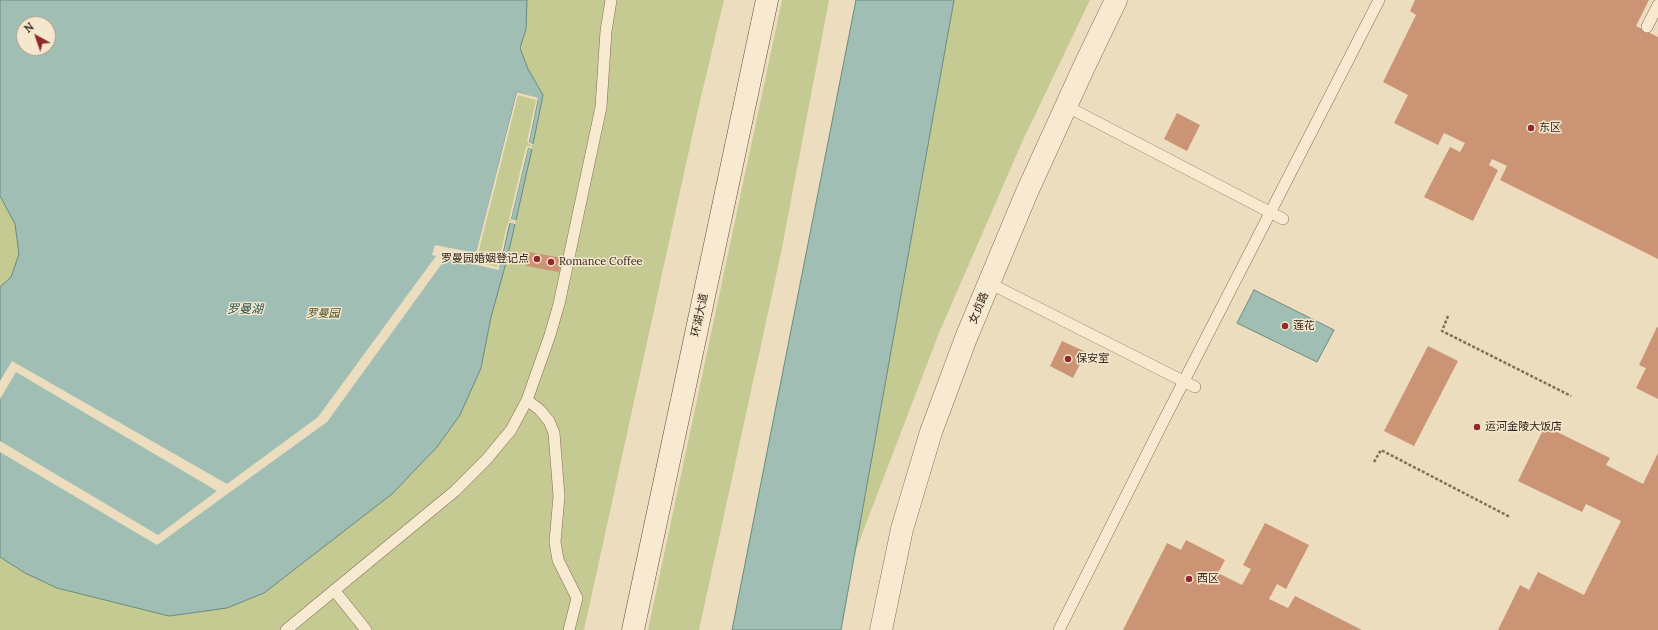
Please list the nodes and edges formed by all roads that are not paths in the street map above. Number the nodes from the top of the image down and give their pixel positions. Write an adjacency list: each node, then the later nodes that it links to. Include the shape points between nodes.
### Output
1 (611, 0): 13 (lane, via 606,31 601,108 559,304)
2 (767, 0): 18 (street, 环湖大道)
3 (1116, 0): 7 (street, 女贞路)
4 (1379, 0): 8 (lane)
5 (1658, 4): 6 (lane)
6 (1647, 27)
7 (1066, 106): 8 (lane); 10 (street, 女贞路)
8 (1270, 212): 9 (lane); 11 (lane)
9 (1283, 218)
10 (989, 283): 11 (lane); 19 (street, 女贞路, via 931,432 902,529)
11 (1184, 382): 12 (lane); 20 (lane)
12 (1195, 388)
13 (527, 400): 14 (lane, via 511,430 481,466 455,491); 17 (lane, via 540,410 554,433 559,496 555,542 558,560 577,598)
14 (334, 590): 15 (lane); 16 (lane)
15 (286, 630)
16 (366, 630)
17 (569, 630)
18 (633, 630)
19 (880, 630)
20 (1059, 630)

